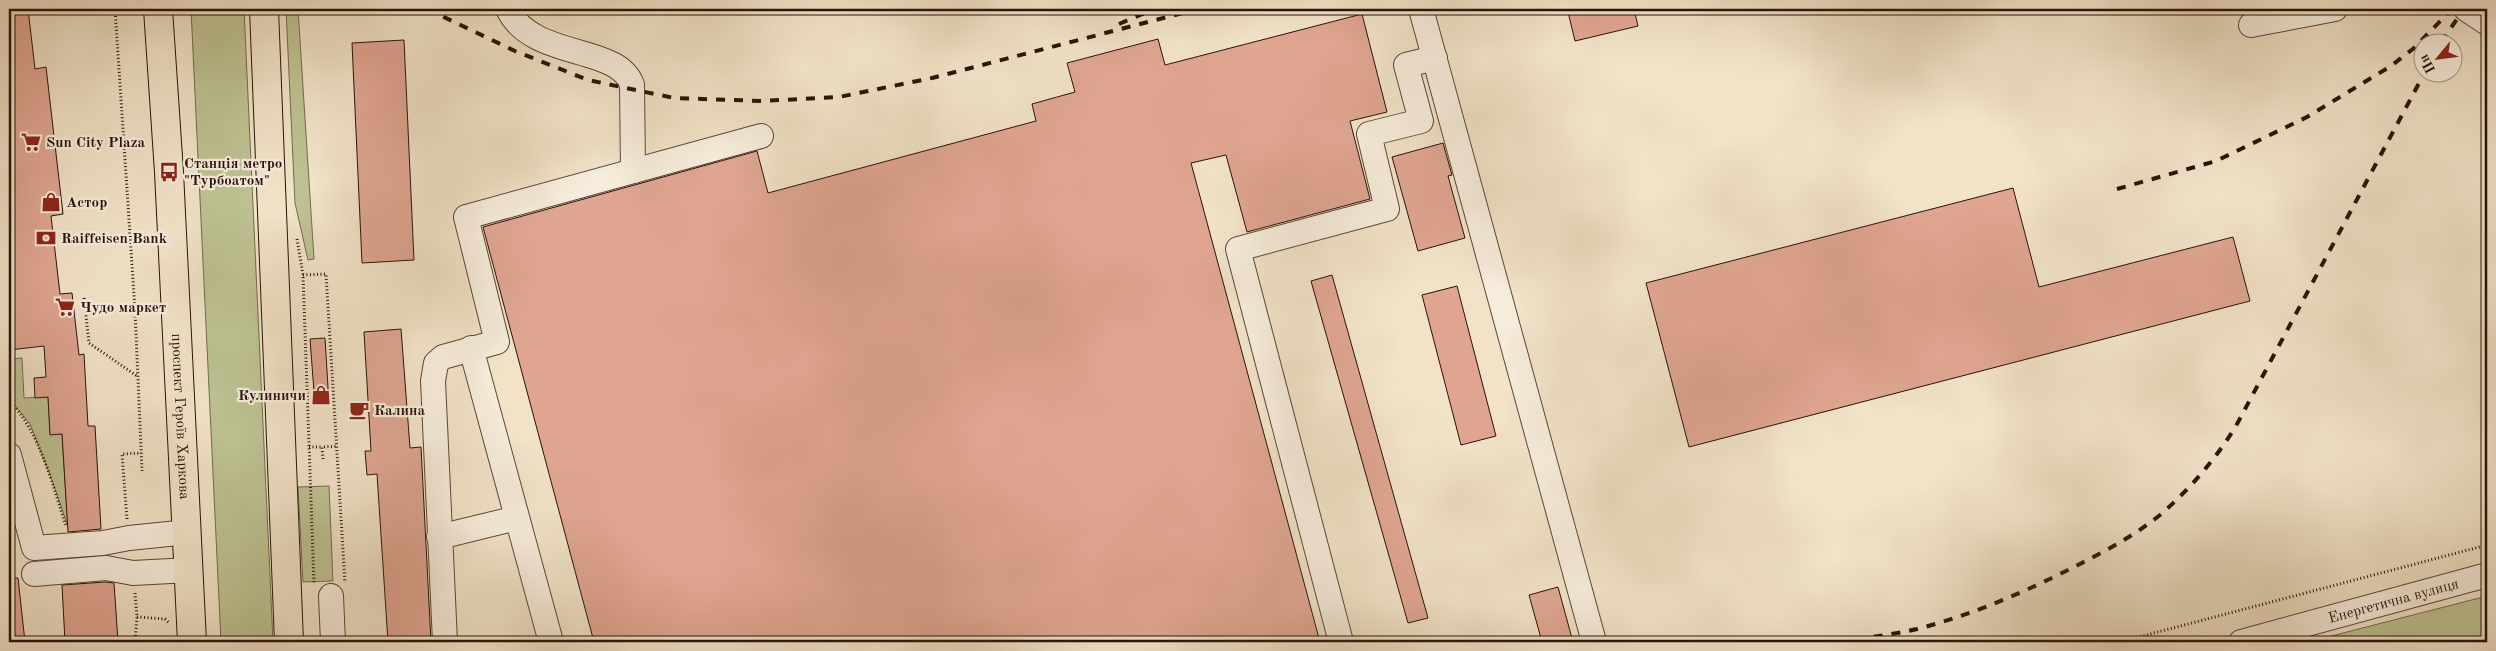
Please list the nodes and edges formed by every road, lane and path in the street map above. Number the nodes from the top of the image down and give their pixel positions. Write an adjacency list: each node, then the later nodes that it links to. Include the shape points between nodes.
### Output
1 (114, 9): 20 (path)
2 (150, 9): 13 (main road)
3 (158, 9): 13 (main road, проспект Героїв Харкова)
4 (173, 9): 13 (main road)
5 (264, 9): 41 (main road)
6 (508, 9): 15 (street, via 518,25 536,38 610,64 626,73 632,85)
7 (1421, 9): 12 (street)
8 (2336, 9): 11 (street)
9 (2466, 9): 10 (street)
10 (2487, 22)
11 (2251, 25)
12 (1435, 58): 45 (street, via 1406,64 1421,121 1369,134 1387,209 1238,249); 46 (street)
13 (163, 72): 32 (main road, проспект Героїв Харкова)
14 (761, 136): 15 (street)
15 (633, 171): 19 (street, via 466,217 497,342)
16 (296, 230): 17 (path)
17 (303, 275): 22 (path, via 326,274); 23 (path)
18 (84, 298): 20 (path, via 89,343)
19 (471, 348): 30 (street); 33 (street, via 443,357 435,368)
20 (138, 376): 25 (path)
21 (9, 400): 31 (path, via 28,426 37,446)
22 (338, 446): 24 (path); 38 (path, via 345,583)
23 (308, 447): 24 (path); 38 (path)
24 (322, 447): 28 (path)
25 (141, 453): 26 (path); 29 (path)
26 (122, 454)
27 (9, 455): 32 (street, via 34,548)
28 (323, 459)
29 (142, 471)
30 (517, 518): 33 (street); 44 (street)
31 (68, 532)
32 (188, 532): 35 (main road, проспект Героїв Харкова)
33 (439, 536): 43 (street)
34 (2487, 545): 47 (path)
35 (190, 570): 36 (street, via 133,572 106,568); 40 (main road, проспект Героїв Харкова)
36 (34, 574)
37 (2487, 575): 48 (street, Енергетична вулиця)
38 (323, 588): 42 (street)
39 (137, 617): 40 (path, via 165,619)
40 (183, 636)
41 (289, 642)
42 (333, 642)
43 (445, 642)
44 (551, 642)
45 (1341, 642)
46 (1594, 642)
47 (2120, 642)
48 (2240, 642)

